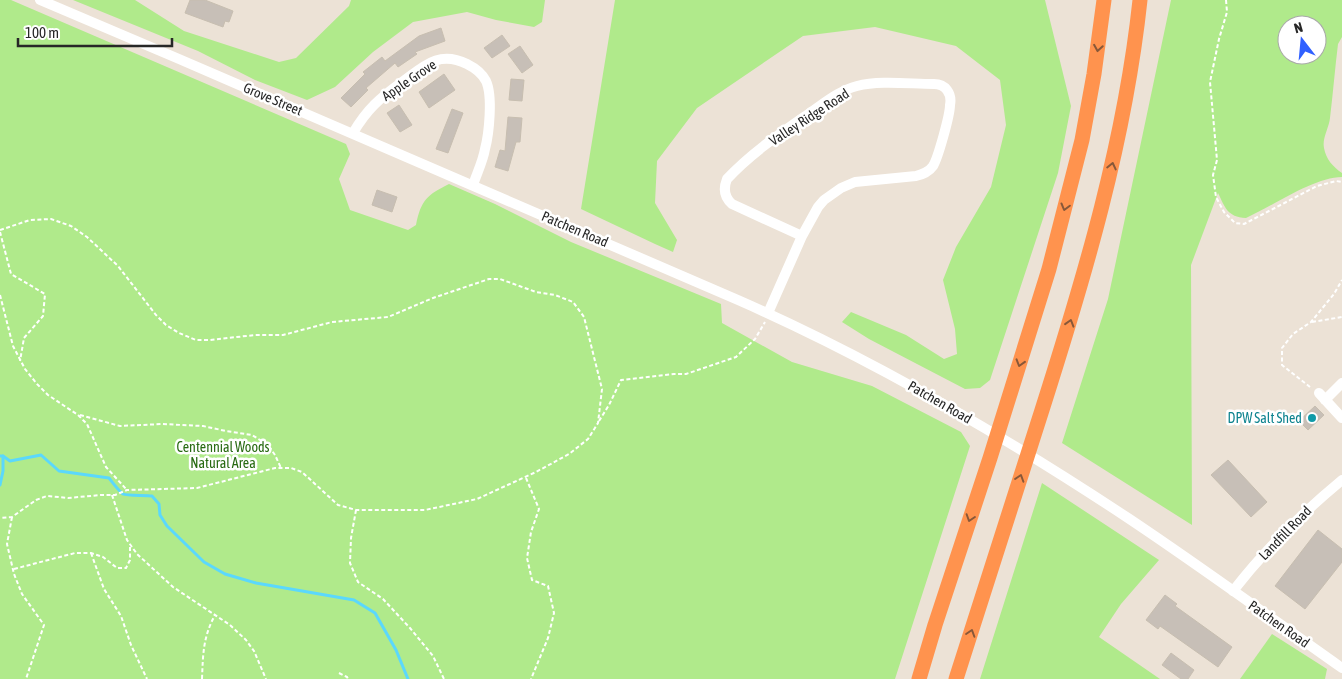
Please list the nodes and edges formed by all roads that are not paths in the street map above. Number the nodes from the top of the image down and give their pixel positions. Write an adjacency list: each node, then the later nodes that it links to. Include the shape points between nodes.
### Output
1 (40, 0): 4 (street, Grove Street)
2 (1104, 0): 14 (highway, one-way to 14, via 1082,140 1049,269)
3 (1140, 0): 15 (highway, one-way to 3, via 1091,251 1125,106)
4 (353, 133): 5 (street, Grove Street); 5 (street, Apple Grove, via 373,105 424,66 445,58 464,62 481,74 488,85 490,98 486,149)
5 (473, 185): 6 (street, Grove Street)
6 (504, 199): 8 (street, Patchen Road)
7 (802, 236): 7 (street, Valley Ridge Road, via 818,207 841,188 855,182 916,176 930,170 936,161 950,108 947,89 939,84 873,84 849,89 794,124 727,179 725,193 732,204); 8 (street, Valley Ridge Road)
8 (768, 313): 12 (street, Patchen Road, via 943,403 1042,463)
9 (1342, 383): 10 (street, via 1322,396)
10 (1342, 418)
11 (1342, 480): 12 (street, Landfill Road, via 1268,549)
12 (1233, 590): 13 (street, Patchen Road)
13 (1342, 668)
14 (919, 679)
15 (956, 679)

